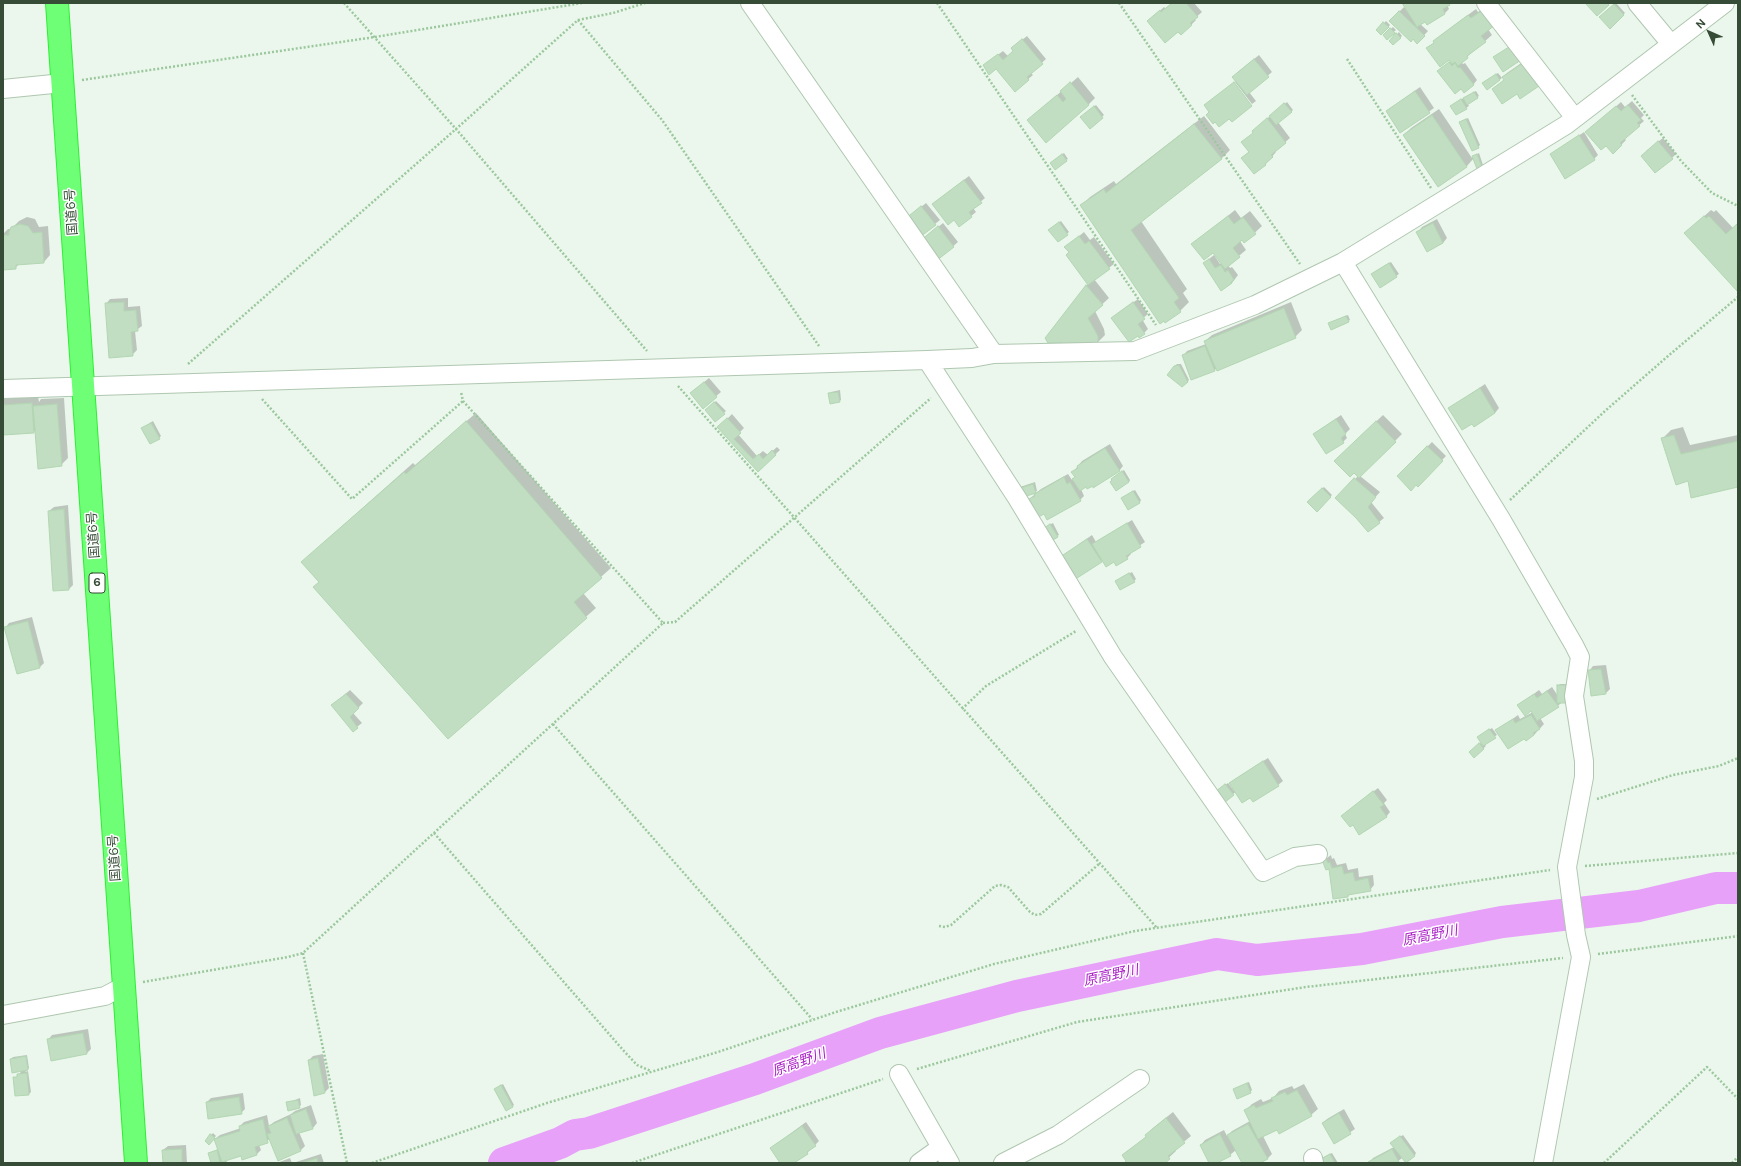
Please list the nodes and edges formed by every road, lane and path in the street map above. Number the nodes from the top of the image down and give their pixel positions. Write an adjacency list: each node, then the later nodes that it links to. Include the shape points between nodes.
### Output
1 (57, 3): 16 (highway, 国道6号 / 6)
2 (344, 3): 12 (path)
3 (582, 3): 12 (path)
4 (646, 3): 11 (path)
5 (750, 3): 26 (street)
6 (936, 3): 25 (path)
7 (1119, 3): 23 (path)
8 (1486, 3): 18 (street)
9 (1638, 3): 13 (street)
10 (1724, 3): 13 (street)
11 (578, 20): 19 (path); 28 (path, via 662,120)
12 (375, 37): 16 (path); 19 (path)
13 (1671, 44): 15 (street)
14 (1347, 59): 20 (path)
15 (1623, 81): 18 (street); 21 (path, via 1681,161 1712,193)
16 (63, 83): 17 (street); 33 (highway, 国道6号 / 6)
17 (3, 89)
18 (1575, 118): 20 (street)
19 (456, 130): 29 (path); 32 (path)
20 (1440, 201): 22 (street)
21 (1738, 206)
22 (1343, 262): 23 (street); 37 (street)
23 (1309, 278): 25 (street, via 1255,305)
24 (1738, 297): 37 (path, via 1605,411)
25 (1166, 340): 26 (street, via 1135,352)
26 (994, 354): 27 (street, via 972,358)
27 (927, 360): 28 (street); 34 (street)
28 (830, 362): 29 (street)
29 (661, 368): 30 (street); 38 (path)
30 (456, 374): 31 (street); 36 (path)
31 (246, 381): 32 (street); 36 (path, via 352,499)
32 (167, 383): 33 (street)
33 (84, 386): 35 (street); 55 (highway, 国道6号 / 6)
34 (943, 387): 38 (path); 39 (street, via 1017,498)
35 (3, 389)
36 (463, 400): 40 (path)
37 (1497, 512): 44 (street, via 1580,657 1574,696 1584,761)
38 (793, 518): 40 (path, via 675,622); 41 (path)
39 (1092, 622): 41 (path, via 986,686); 47 (street, via 1113,657 1263,872 1294,857)
40 (663, 623): 42 (path)
41 (962, 709): 48 (path)
42 (552, 724): 45 (path); 57 (path)
43 (1738, 758): 44 (path, via 1718,766 1673,775)
44 (1579, 803): 49 (street)
45 (434, 833): 53 (path); 58 (path, via 623,1050 637,1065)
46 (1738, 853): 49 (path)
47 (1318, 854)
48 (1099, 864): 50 (path, via 1041,914 1035,915 1030,912 1008,887 1001,885 995,886 951,925); 51 (path)
49 (1567, 867): 51 (path); 54 (street)
50 (939, 926)
51 (1157, 928): 57 (path, via 994,964)
52 (1738, 936): 54 (path)
53 (303, 953): 55 (path); 65 (path)
54 (1581, 957): 59 (path, via 1306,987 1077,1022); 71 (street)
55 (124, 986): 56 (street, via 106,996); 64 (highway, 国道6号 / 6)
56 (3, 1014)
57 (812, 1020): 58 (path)
58 (652, 1072): 66 (path, via 547,1104)
59 (899, 1074): 62 (street); 67 (path)
60 (1140, 1079): 70 (street, via 1058,1135)
61 (1738, 1099): 72 (path, via 1707,1067)
62 (940, 1148): 68 (street); 69 (street)
63 (1738, 1157): 73 (path)
64 (136, 1163)
65 (347, 1163)
66 (372, 1163)
67 (632, 1163)
68 (919, 1163)
69 (950, 1163)
70 (1003, 1163)
71 (1543, 1163)
72 (1604, 1163)
73 (1732, 1163)

